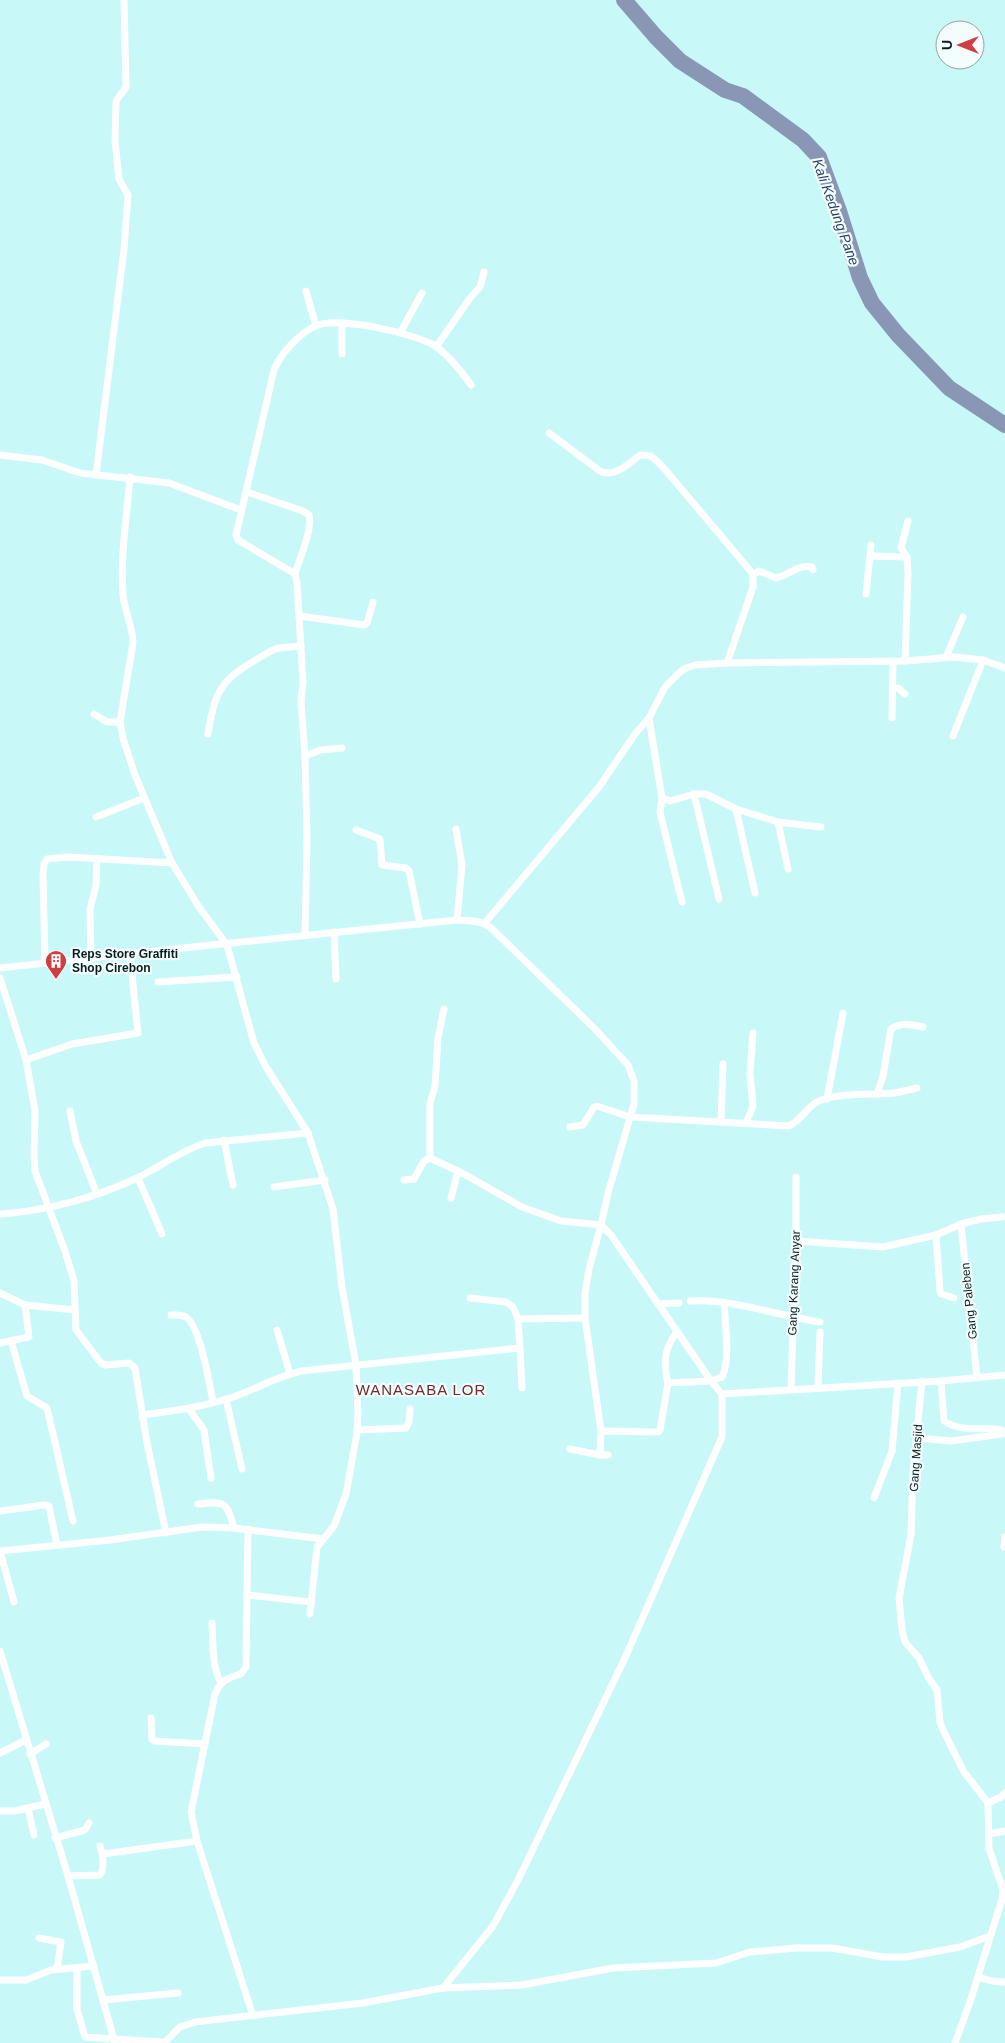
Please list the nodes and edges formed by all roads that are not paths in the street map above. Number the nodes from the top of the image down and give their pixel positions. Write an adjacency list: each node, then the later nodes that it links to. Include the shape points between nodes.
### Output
1 (124, 0): 13 (street, via 126,87 116,100 115,141 118,179 128,195)
2 (484, 272): 8 (street, via 480,287)
3 (306, 291): 6 (street)
4 (422, 293): 7 (street)
5 (342, 324): 6 (street); 7 (street); 9 (street)
6 (316, 326): 15 (street, via 284,351 274,370)
7 (400, 333): 8 (street)
8 (436, 347): 10 (street)
9 (342, 354)
10 (471, 385)
11 (549, 433): 23 (street, via 607,474 614,474 640,455 651,456)
12 (0, 456): 13 (street, via 34,458 71,471)
13 (96, 475): 14 (street)
14 (130, 477): 16 (street, via 169,483); 40 (street, via 122,587 124,608 133,634 133,651)
15 (247, 492): 16 (street); 22 (street, via 309,515 307,537)
16 (241, 510): 22 (street, via 236,527 238,540)
17 (908, 521): 20 (street, via 901,548)
18 (871, 545): 19 (street)
19 (870, 556): 20 (street); 24 (street)
20 (907, 557): 32 (street)
21 (813, 570): 23 (street, via 808,566 776,578 761,571)
22 (295, 574): 26 (street)
23 (753, 576): 33 (street, via 753,587)
24 (866, 594)
25 (373, 602): 26 (street, via 364,625)
26 (300, 616): 28 (street)
27 (963, 617): 29 (street)
28 (301, 646): 41 (street, via 271,650 230,677 222,685 212,706); 44 (street)
29 (946, 657): 30 (street); 32 (street)
30 (983, 660): 34 (street); 42 (street)
31 (893, 661): 32 (street); 33 (street); 35 (street)
32 (905, 661)
33 (727, 663): 38 (street, via 695,665 680,672 665,687)
34 (1005, 668)
35 (892, 688): 36 (street, via 898,688); 39 (street)
36 (905, 694)
37 (94, 714): 40 (street, via 107,722)
38 (649, 718): 47 (street); 62 (street, via 599,787)
39 (892, 718)
40 (120, 722): 46 (street, via 122,738)
41 (208, 734)
42 (953, 736)
43 (342, 748): 44 (street, via 320,750)
44 (305, 756): 64 (street)
45 (694, 794): 47 (street, via 670,800); 48 (street, via 706,794); 58 (street)
46 (144, 798): 49 (street); 55 (street)
47 (662, 798): 59 (street, via 660,812)
48 (736, 809): 50 (street); 57 (street)
49 (96, 817)
50 (778, 822): 51 (street); 56 (street)
51 (821, 827)
52 (456, 829): 60 (street, via 462,865)
53 (356, 830): 61 (street, via 380,839 382,865 409,871)
54 (97, 859): 55 (street); 67 (street, via 90,909); 68 (street, via 68,857 45,860)
55 (172, 862): 65 (street, via 199,907)
56 (788, 869)
57 (755, 893)
58 (720, 899)
59 (682, 902)
60 (457, 920): 61 (street); 62 (street)
61 (420, 924): 63 (street)
62 (484, 924): 84 (street, via 595,1029 628,1065 635,1089)
63 (334, 932): 64 (street); 72 (street)
64 (305, 935): 65 (street)
65 (227, 944): 66 (street); 70 (street)
66 (130, 955): 67 (street); 78 (street, via 138,1033 72,1044)
67 (91, 959): 68 (street)
68 (45, 963): 69 (street)
69 (0, 968)
70 (237, 977): 73 (street); 88 (street, via 254,1044)
71 (0, 978): 78 (street)
72 (336, 979)
73 (158, 982)
74 (444, 1009): 90 (street, via 430,1104)
75 (844, 1013): 82 (street)
76 (923, 1027): 81 (street, via 906,1024 891,1029)
77 (753, 1033): 86 (street, via 750,1073 753,1106)
78 (26, 1060): 100 (street, via 35,1112 36,1171)
79 (723, 1064): 85 (street)
80 (917, 1088): 81 (street)
81 (877, 1094): 82 (street)
82 (827, 1099): 86 (street, via 818,1101 789,1126)
83 (70, 1111): 98 (street, via 76,1141)
84 (630, 1117): 85 (street); 87 (street, via 597,1106 583,1125); 104 (street)
85 (721, 1122): 86 (street)
86 (746, 1123)
87 (570, 1127)
88 (308, 1133): 89 (street); 94 (street)
89 (224, 1140): 93 (street, via 189,1148); 96 (street)
90 (430, 1158): 91 (street); 95 (street, via 424,1161 414,1178)
91 (458, 1171): 99 (street); 104 (street, via 522,1207 561,1221)
92 (796, 1177): 107 (street, Gang Karang Anyar)
93 (138, 1178): 98 (street); 105 (street)
94 (324, 1180): 97 (street); 128 (street, via 333,1209)
95 (404, 1180)
96 (233, 1186)
97 (274, 1187)
98 (97, 1194): 100 (street)
99 (451, 1198)
100 (48, 1207): 101 (street); 116 (street, via 74,1281)
101 (0, 1214)
102 (1002, 1217): 103 (street)
103 (961, 1224): 106 (street); 131 (street, Gang Paleben)
104 (601, 1225): 114 (street); 119 (street, via 585,1285)
105 (162, 1234)
106 (936, 1235): 107 (street, via 883,1247); 110 (street, via 940,1291)
107 (796, 1241): 118 (street, Gang Karang Anyar)
108 (0, 1294): 115 (street)
109 (470, 1298): 120 (street, via 506,1302 513,1307)
110 (954, 1298)
111 (690, 1301): 112 (street)
112 (724, 1302): 118 (street); 132 (street, via 724,1372 718,1380)
113 (679, 1303): 114 (street)
114 (658, 1304): 123 (street)
115 (25, 1305): 116 (street); 125 (street, via 28,1338)
116 (75, 1310): 145 (street, via 77,1334 101,1363 133,1364)
117 (171, 1315): 142 (street, via 184,1316 196,1333)
118 (793, 1315): 121 (street); 139 (street, Gang Karang Anyar)
119 (585, 1318): 120 (street); 147 (street)
120 (518, 1319): 127 (street)
121 (820, 1322)
122 (277, 1330): 129 (street)
123 (677, 1332): 132 (street); 135 (street, via 668,1344 665,1374)
124 (820, 1332): 137 (street)
125 (11, 1341): 126 (street); 156 (street, via 27,1396 47,1408)
126 (0, 1343)
127 (520, 1348): 128 (street); 138 (street)
128 (356, 1365): 129 (street); 146 (street)
129 (290, 1374): 141 (street)
130 (1005, 1375): 131 (street)
131 (977, 1378): 134 (street)
132 (711, 1381): 135 (street); 140 (street)
133 (922, 1381): 134 (street); 136 (street); 149 (street, Gang Masjid)
134 (941, 1381): 148 (street, via 944,1420 956,1427)
135 (668, 1383): 147 (street, via 660,1430)
136 (898, 1384): 137 (street); 153 (street, via 892,1451)
137 (818, 1387): 139 (street)
138 (522, 1388)
139 (791, 1389): 140 (street)
140 (722, 1394): 198 (street, via 722,1437 624,1660 510,1896 493,1926)
141 (226, 1399): 142 (street); 151 (street)
142 (213, 1402): 143 (street)
143 (189, 1409): 145 (street); 152 (street, via 204,1430)
144 (410, 1409): 146 (street, via 406,1428)
145 (142, 1415): 159 (street)
146 (357, 1430): 161 (street, via 346,1494 334,1526)
147 (601, 1431): 150 (street, via 604,1455)
148 (1005, 1433): 149 (street, via 951,1441)
149 (918, 1438): 179 (street, Gang Masjid, via 913,1473 912,1536 899,1598 905,1642 919,1658 937,1690 940,1722 964,1772)
150 (570, 1449)
151 (242, 1469)
152 (211, 1478)
153 (874, 1498)
154 (198, 1504): 157 (street, via 225,1504)
155 (0, 1511): 162 (street, via 49,1506)
156 (73, 1521)
157 (234, 1528): 158 (street); 159 (street, via 202,1527)
158 (248, 1529): 161 (street); 165 (street)
159 (166, 1533): 162 (street)
160 (1005, 1537): 163 (street)
161 (323, 1539): 167 (street, via 317,1550)
162 (57, 1545): 164 (street)
163 (1004, 1547)
164 (0, 1550): 166 (street)
165 (248, 1595): 167 (street); 171 (street, via 246,1670)
166 (14, 1602)
167 (311, 1602): 168 (street)
168 (310, 1614)
169 (212, 1623): 171 (street, via 216,1669)
170 (0, 1651): 173 (street)
171 (221, 1682): 175 (street, via 215,1694)
172 (151, 1718): 175 (street, via 154,1741)
173 (26, 1740): 176 (street); 177 (street)
174 (46, 1744): 177 (street)
175 (205, 1744): 188 (street, via 191,1812)
176 (0, 1753)
177 (30, 1754): 180 (street)
178 (1005, 1793): 179 (street)
179 (988, 1803): 185 (street)
180 (45, 1804): 181 (street); 187 (street)
181 (28, 1808): 182 (street); 186 (street)
182 (0, 1811)
183 (89, 1823): 187 (street, via 85,1830)
184 (1005, 1831): 185 (street)
185 (989, 1834): 190 (street, via 990,1856 1003,1890)
186 (34, 1835)
187 (55, 1838): 189 (street)
188 (197, 1841): 189 (street, via 102,1850 103,1872 100,1875); 201 (street)
189 (68, 1876): 192 (street)
190 (990, 1936): 195 (street); 198 (street, via 960,1947 906,1957 882,1958 837,1948 798,1948 750,1952 707,1964 613,1968 516,1986)
191 (39, 1938): 194 (street, via 61,1942)
192 (94, 1966): 193 (street); 200 (street)
193 (77, 1968): 194 (street); 202 (street, via 76,2009 84,2036)
194 (57, 1969): 196 (street, via 30,1979)
195 (978, 1978): 197 (street); 203 (street)
196 (0, 1980)
197 (1005, 1982)
198 (444, 1988): 201 (street, via 363,2003)
199 (178, 1993): 200 (street)
200 (103, 2000): 202 (street)
201 (253, 2016): 202 (street, via 184,2025 165,2042)
202 (114, 2042)
203 (955, 2043)

